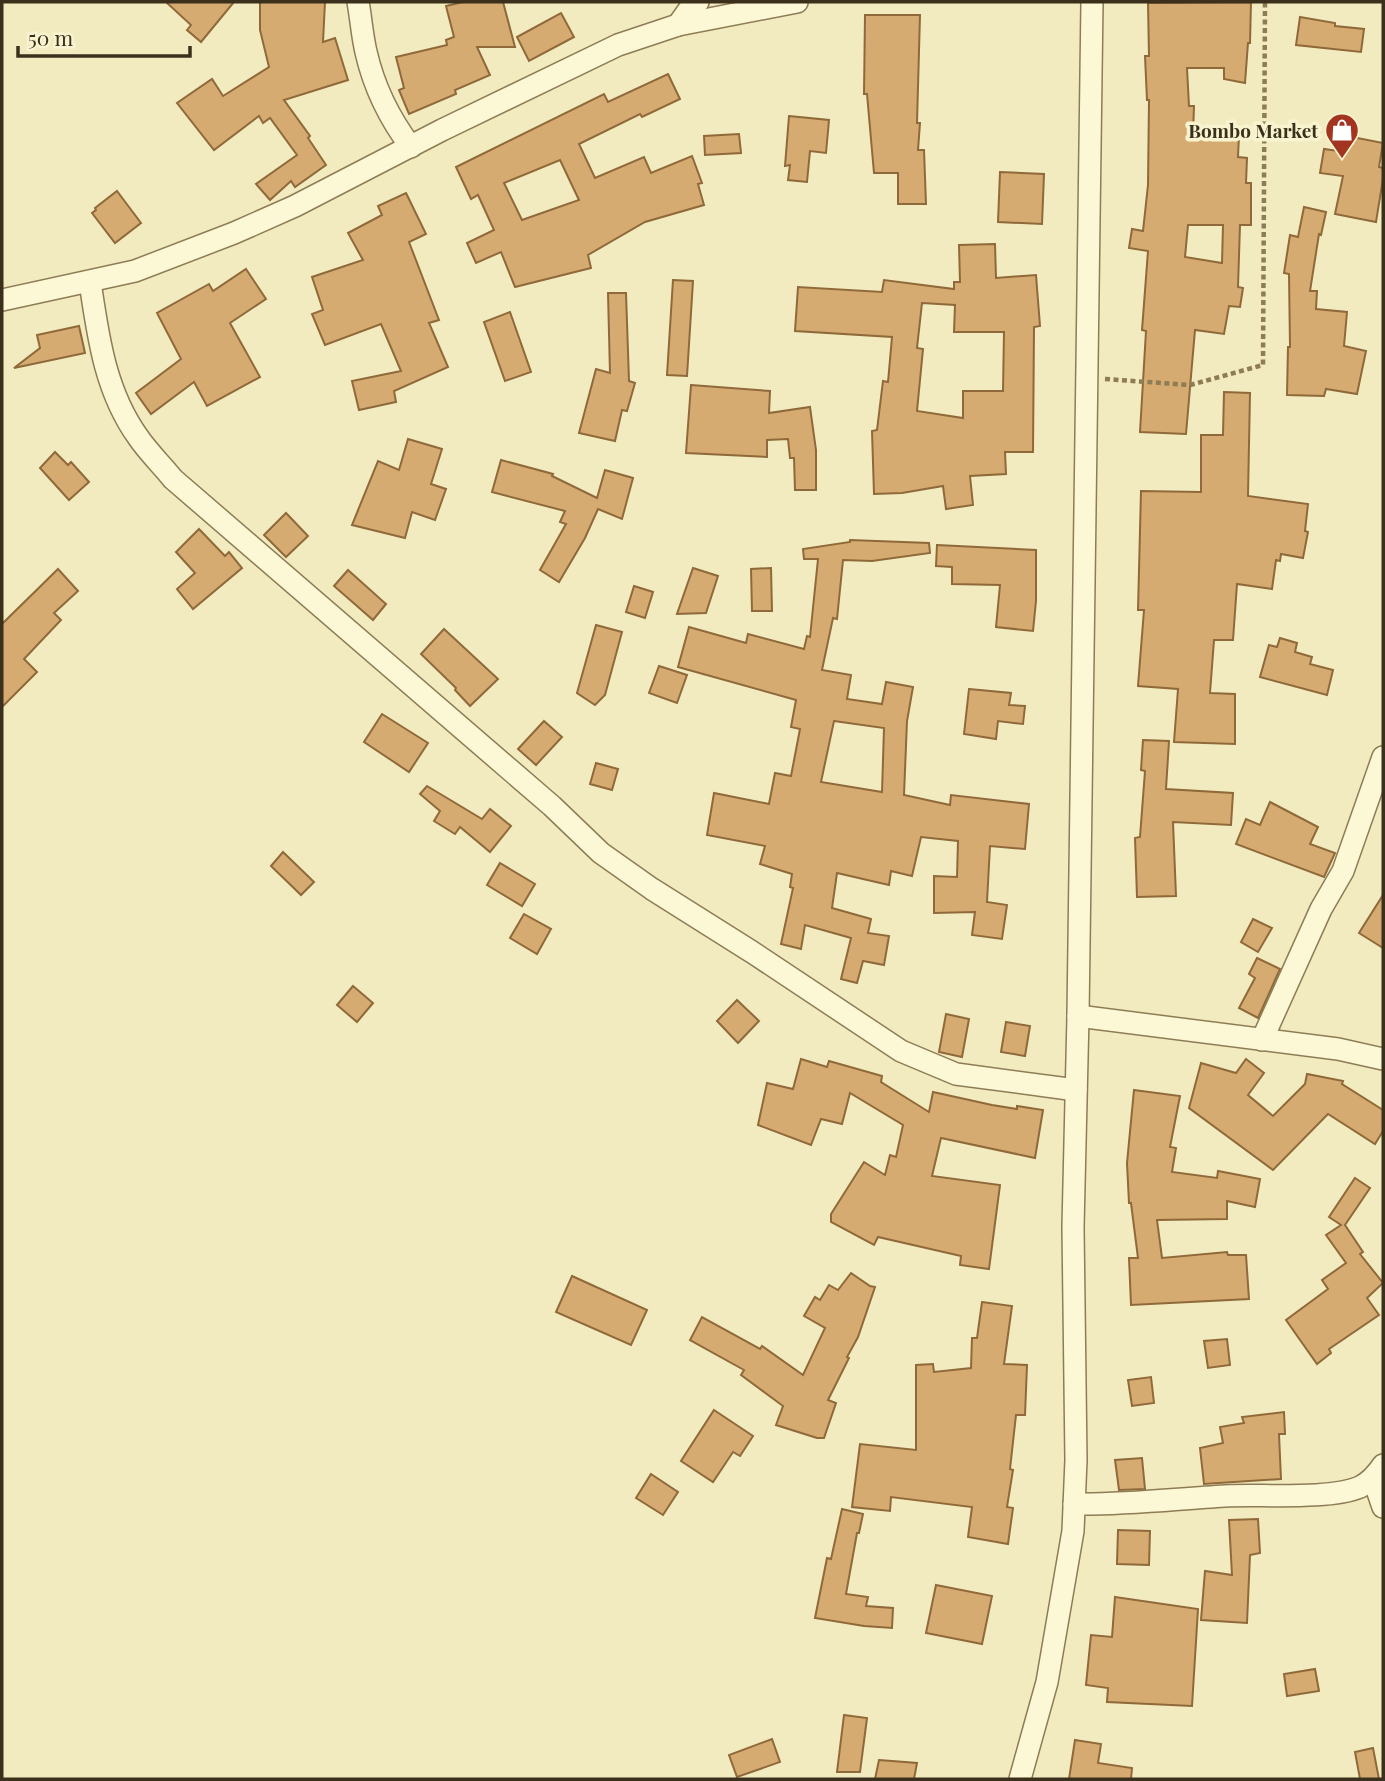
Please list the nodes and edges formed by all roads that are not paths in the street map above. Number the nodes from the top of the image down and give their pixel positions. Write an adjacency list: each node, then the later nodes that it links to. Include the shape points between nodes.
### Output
1 (358, 2): 6 (street, via 378,92)
2 (698, 2): 5 (street)
3 (797, 2): 5 (street)
4 (1092, 2): 10 (street)
5 (678, 25): 6 (street, via 581,61)
6 (411, 147): 7 (street, via 234,233 135,271)
7 (90, 282): 8 (street); 13 (street, via 98,341 113,393 137,437 173,479 601,853 901,1051 956,1074)
8 (2, 300)
9 (1383, 757): 11 (street, via 1343,871)
10 (1079, 1016): 11 (street); 13 (street)
11 (1262, 1040): 12 (street)
12 (1383, 1059)
13 (1076, 1090): 15 (street)
14 (1378, 1472): 15 (street, via 1359,1487 1335,1493); 16 (street)
15 (1074, 1504): 17 (street, via 1046,1682)
16 (1383, 1507)
17 (1020, 1779)

